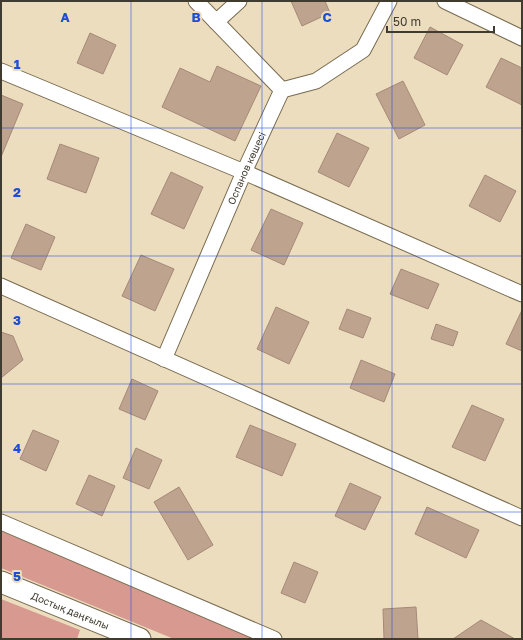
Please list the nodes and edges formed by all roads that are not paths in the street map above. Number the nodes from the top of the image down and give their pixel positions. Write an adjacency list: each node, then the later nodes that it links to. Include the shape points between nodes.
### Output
1 (196, 1): 5 (street)
2 (239, 1): 5 (street)
3 (389, 1): 8 (street, via 364,50 316,81)
4 (445, 1): 6 (street)
5 (216, 22): 8 (street)
6 (522, 38)
7 (1, 71): 9 (street)
8 (282, 90): 9 (street, Оспанов көшесі)
9 (244, 172): 11 (street); 12 (street, Оспанов көшесі)
10 (1, 286): 12 (street)
11 (522, 294)
12 (164, 359): 13 (street)
13 (522, 518)
14 (1, 522): 17 (street)
15 (1, 582): 16 (main road, Достық даңғылы)
16 (140, 639)
17 (274, 639)

